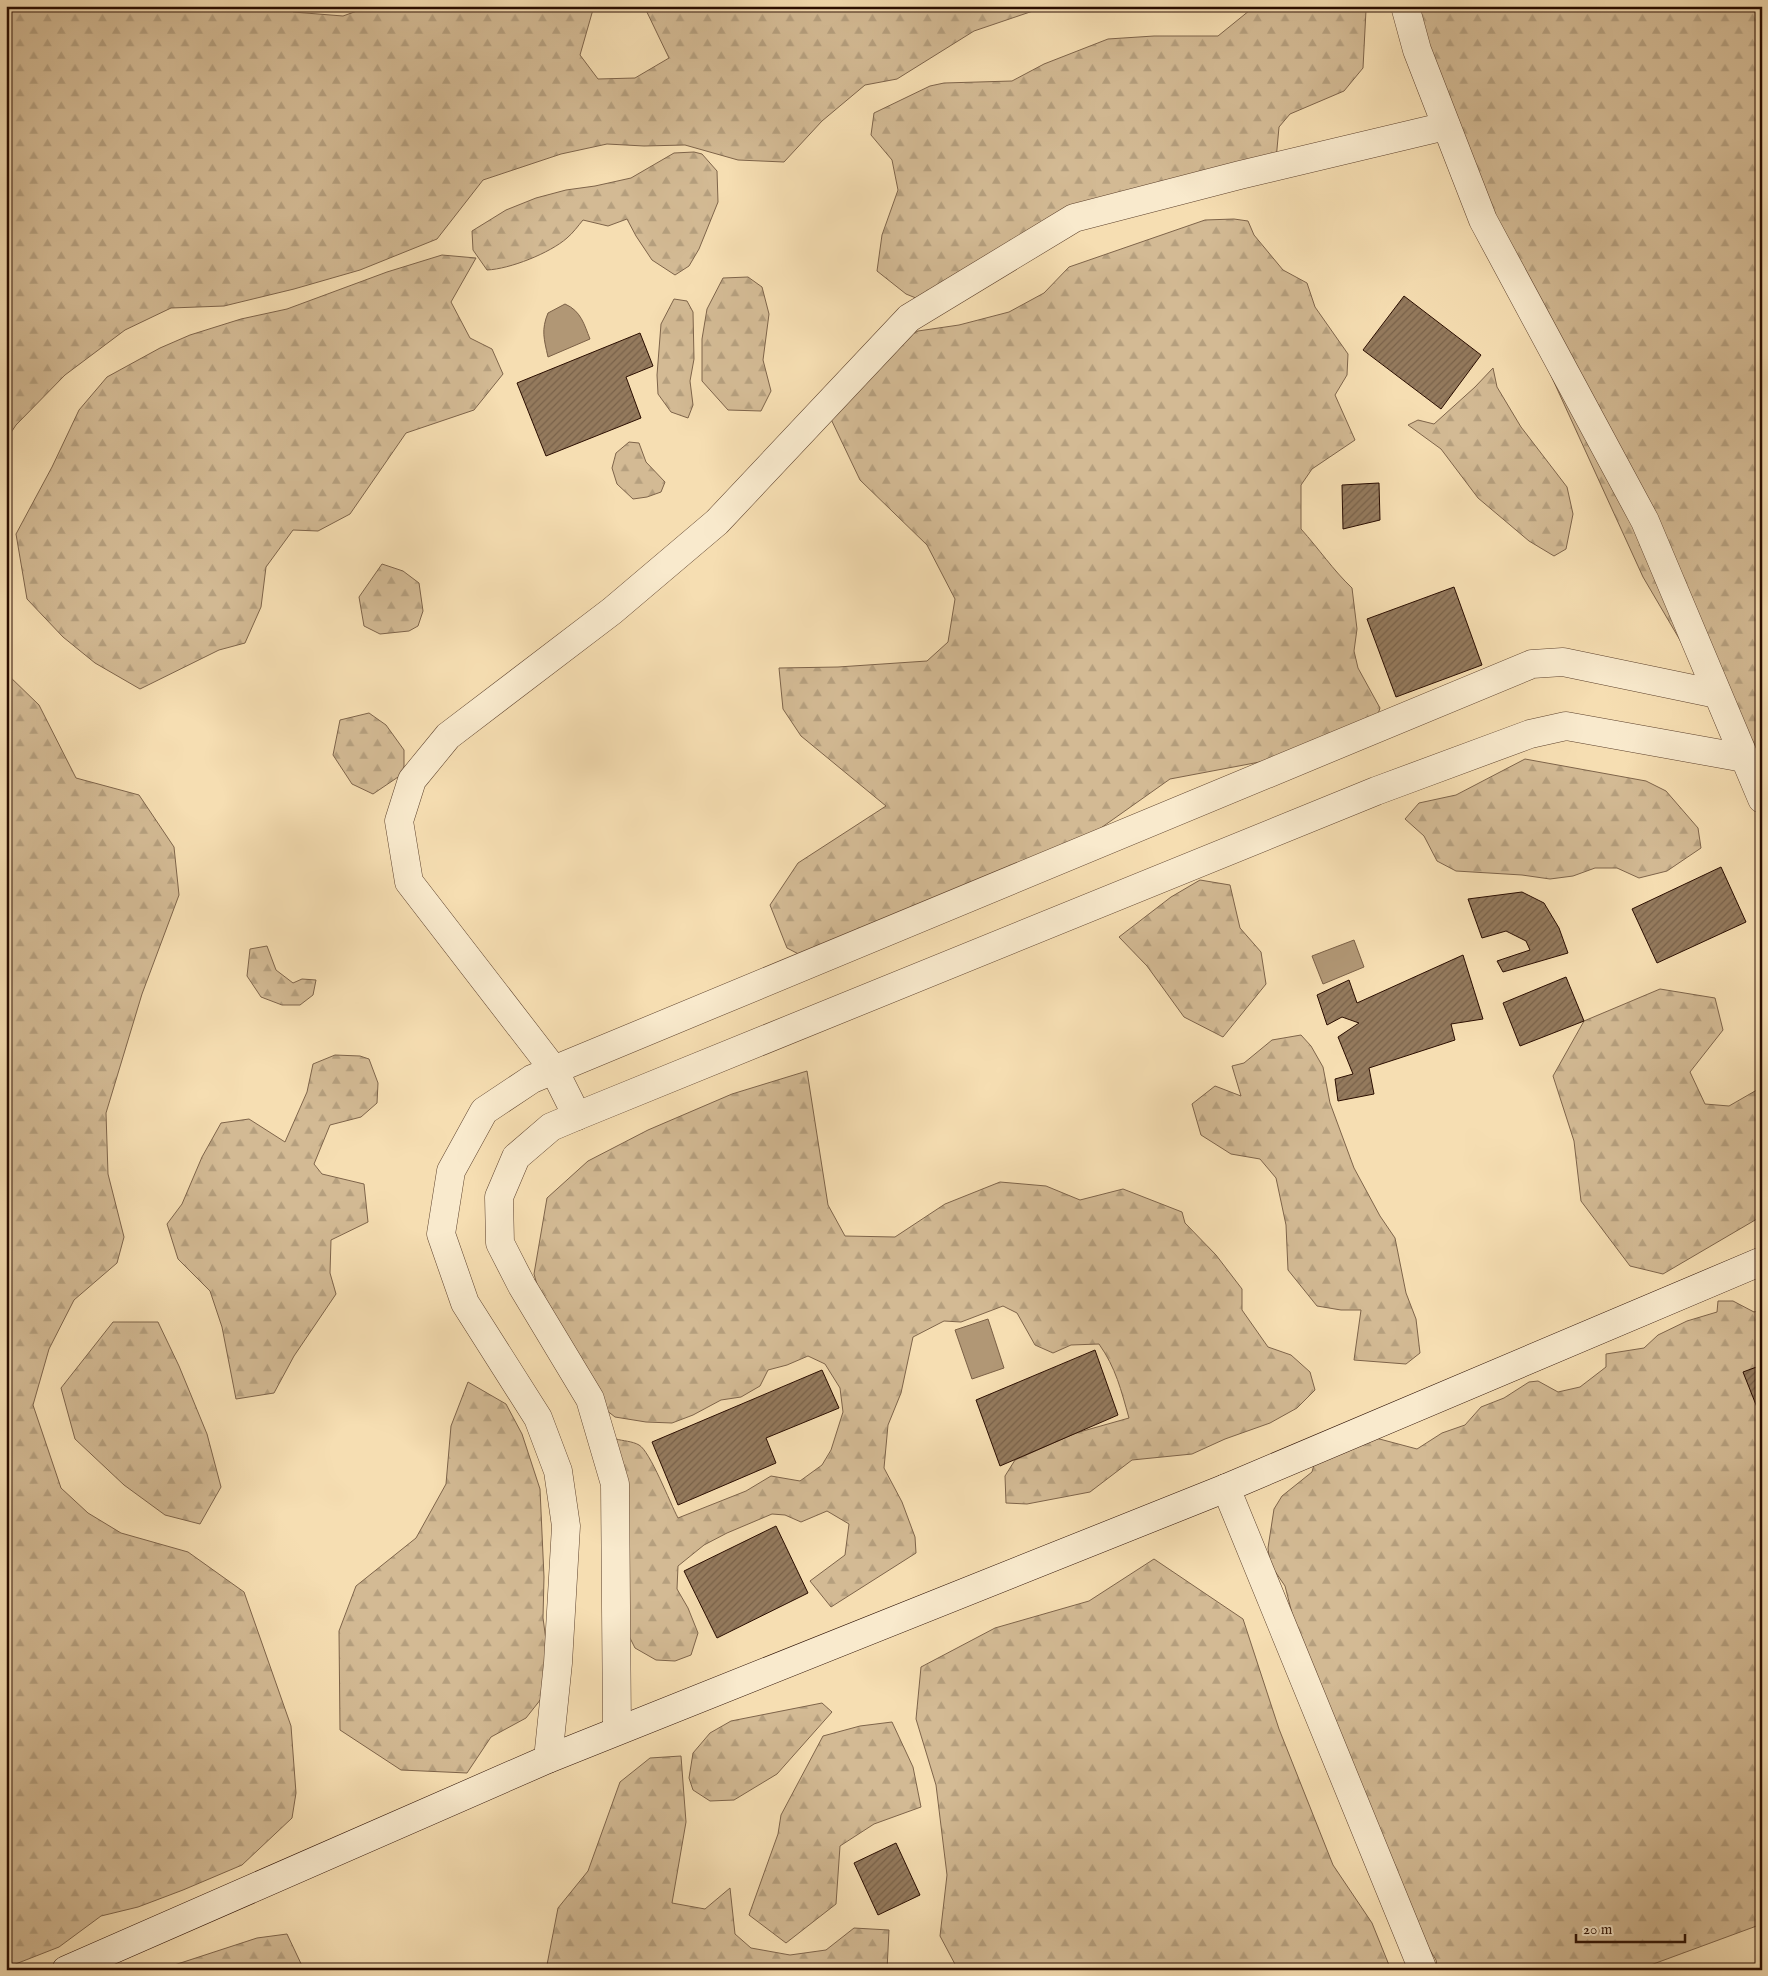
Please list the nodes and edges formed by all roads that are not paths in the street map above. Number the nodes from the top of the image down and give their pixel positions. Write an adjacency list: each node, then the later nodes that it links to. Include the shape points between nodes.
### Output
1 (1405, 6): 2 (street, via 1417,50)
2 (1446, 126): 3 (street, via 1483,220 1645,520); 6 (street, via 1074,218 909,318 717,522 612,611 448,736 412,780 399,821 409,882)
3 (1717, 694): 4 (street); 6 (street, via 1563,662 1532,664)
4 (1744, 758): 5 (street); 7 (street, via 1566,726 1530,734 1376,791)
5 (1762, 799)
6 (554, 1070): 7 (street); 11 (street, via 532,1079 484,1111 450,1171 441,1234 465,1303 538,1418 558,1471 566,1526)
7 (577, 1116): 10 (street, via 551,1127 516,1157 499,1197 500,1243 590,1399 615,1484)
8 (1762, 1261): 9 (street)
9 (1226, 1488): 10 (street); 13 (street)
10 (617, 1730): 11 (street)
11 (548, 1759): 12 (street)
12 (66, 1970)
13 (1423, 1970)

